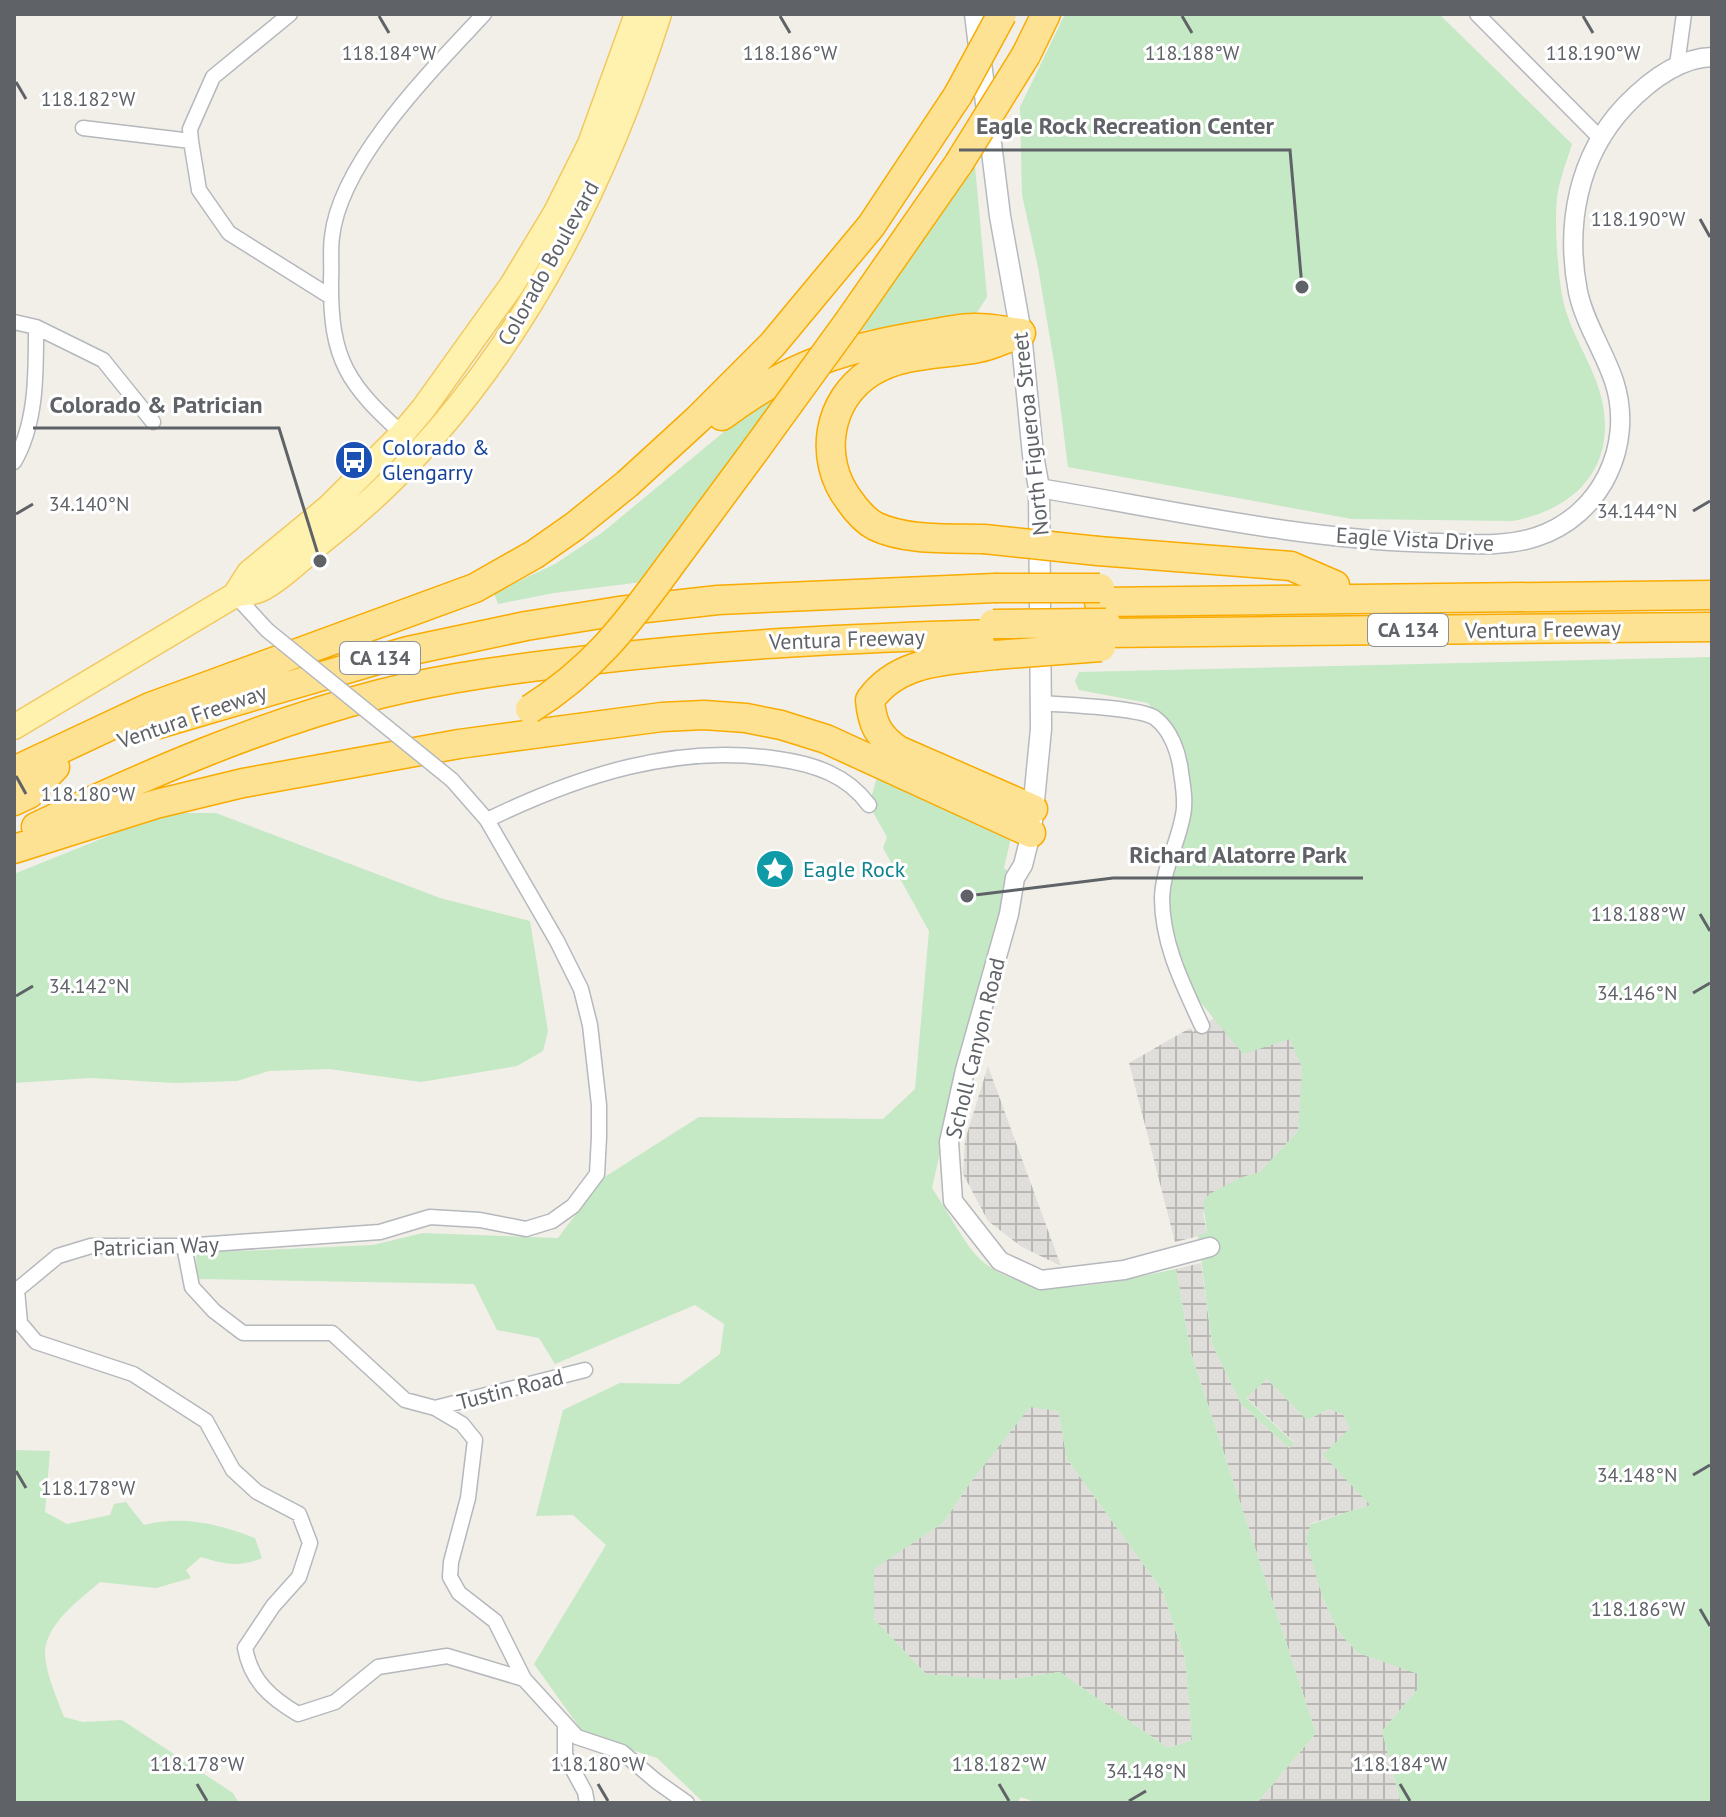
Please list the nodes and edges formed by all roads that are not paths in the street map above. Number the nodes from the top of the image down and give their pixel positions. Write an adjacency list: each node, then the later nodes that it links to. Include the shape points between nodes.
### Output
1 (290, 14): 14 (street, via 213,77 190,129)
2 (484, 14): 17 (street, via 405,99 353,176 332,236)
3 (637, 14): 15 (main road, Colorado Boulevard)
4 (659, 14): 15 (main road, Colorado Boulevard, via 645,58)
5 (975, 14): 20 (main road, North Figueroa Street, via 1000,216)
6 (1002, 14): 26 (highway, bridge, via 958,95 871,226 772,345 627,484)
7 (1046, 14): 37 (highway, bridge, via 959,163 625,627 559,691)
8 (1477, 14): 13 (street)
9 (1684, 14): 11 (street)
10 (1712, 57): 11 (street, Eagle Vista Drive)
11 (1677, 65): 13 (street, Eagle Vista Drive, via 1635,95)
12 (83, 128): 14 (street)
13 (1600, 138): 25 (street, Eagle Vista Drive, via 1577,197 1573,245 1578,292 1615,383 1621,429 1605,482 1564,524 1537,537 1502,544 1380,542)
14 (191, 141): 17 (street, via 199,190 229,233)
15 (599, 148): 16 (main road, Colorado Boulevard, via 555,214)
16 (532, 276): 22 (main road, Colorado Boulevard); 23 (main road, Colorado Boulevard, via 499,351)
17 (331, 297): 22 (street, via 335,335 352,382)
18 (14, 322): 19 (street)
19 (36, 327): 21 (street, via 103,360); 24 (street, via 30,419)
20 (1021, 333): 25 (main road, North Figueroa Street); 26 (highway, via 973,328 888,340 796,369 754,391 644,481); 28 (highway, bridge, via 981,348 894,360 851,389 830,431 829,453 835,475 859,514 875,526 902,534 1291,566)
21 (153, 422)
22 (402, 434): 23 (street); 29 (main road, Colorado Boulevard, via 329,507 249,573)
23 (421, 450): 29 (main road, Colorado Boulevard, via 328,538 260,590)
24 (15, 459)
25 (1039, 488): 35 (main road, North Figueroa Street)
26 (535, 554): 39 (highway, via 475,588 150,707)
27 (1712, 579): 28 (highway, Ventura Freeway / CA 134)
28 (1335, 585): 32 (highway, Ventura Freeway / CA 134)
29 (235, 595): 36 (main road, Colorado Boulevard); 45 (street, Patrician Way, bridge, via 267,630 452,780)
30 (1712, 595): 32 (highway)
31 (1712, 614): 32 (highway)
32 (1102, 618): 33 (highway, bridge); 33 (highway, Ventura Freeway / CA 134, bridge); 34 (highway, Ventura Freeway / CA 134, via 1272,631)
33 (994, 621): 38 (highway, Ventura Freeway / CA 134, via 718,600 526,626 408,651 170,719); 43 (highway, Ventura Freeway / CA 134, via 548,664 381,694 157,770); 46 (highway, via 880,685 870,700 871,716 884,741)
34 (1712, 627)
35 (1040, 703): 46 (main road, Scholl Canyon Road); 49 (street, via 1154,717 1171,737 1179,760 1184,813 1164,875 1162,901 1176,969)
36 (14, 727)
37 (459, 744): 46 (highway, via 662,717 746,718 826,739); 48 (highway, via 243,783)
38 (55, 767): 40 (highway, Ventura Freeway / CA 134); 41 (highway, via 29,794)
39 (14, 771)
40 (14, 785)
41 (14, 801)
42 (869, 805): 45 (street, via 847,782 827,771 761,756 708,754 625,767)
43 (65, 814): 44 (highway, via 40,808); 47 (highway, Ventura Freeway / CA 134)
44 (14, 820)
45 (487, 820): 50 (street, Patrician Way, via 581,989 599,1105 597,1174 573,1206 552,1221 526,1229 430,1217 380,1232)
46 (1032, 821): 51 (street, Scholl Canyon Road, via 949,1142 953,1201 1000,1261 1041,1280 1124,1270)
47 (14, 838)
48 (14, 849)
49 (1202, 1026)
50 (184, 1246): 53 (street, via 192,1287 243,1333 332,1333 405,1400); 54 (street, Patrician Way, via 91,1246 58,1256 17,1290 20,1323 36,1342 133,1374 206,1421 233,1470 257,1492 299,1514 310,1543 299,1577 245,1648 248,1664 271,1698 298,1714 335,1702 378,1667 447,1656)
51 (1210, 1247)
52 (585, 1370): 53 (street, Tustin Road)
53 (435, 1408): 54 (street, via 462,1424 475,1440 450,1577 459,1593 495,1621)
54 (524, 1679): 55 (street)
55 (565, 1724): 56 (street, via 565,1755); 57 (street, via 577,1737 622,1752)
56 (587, 1803)
57 (687, 1803)

